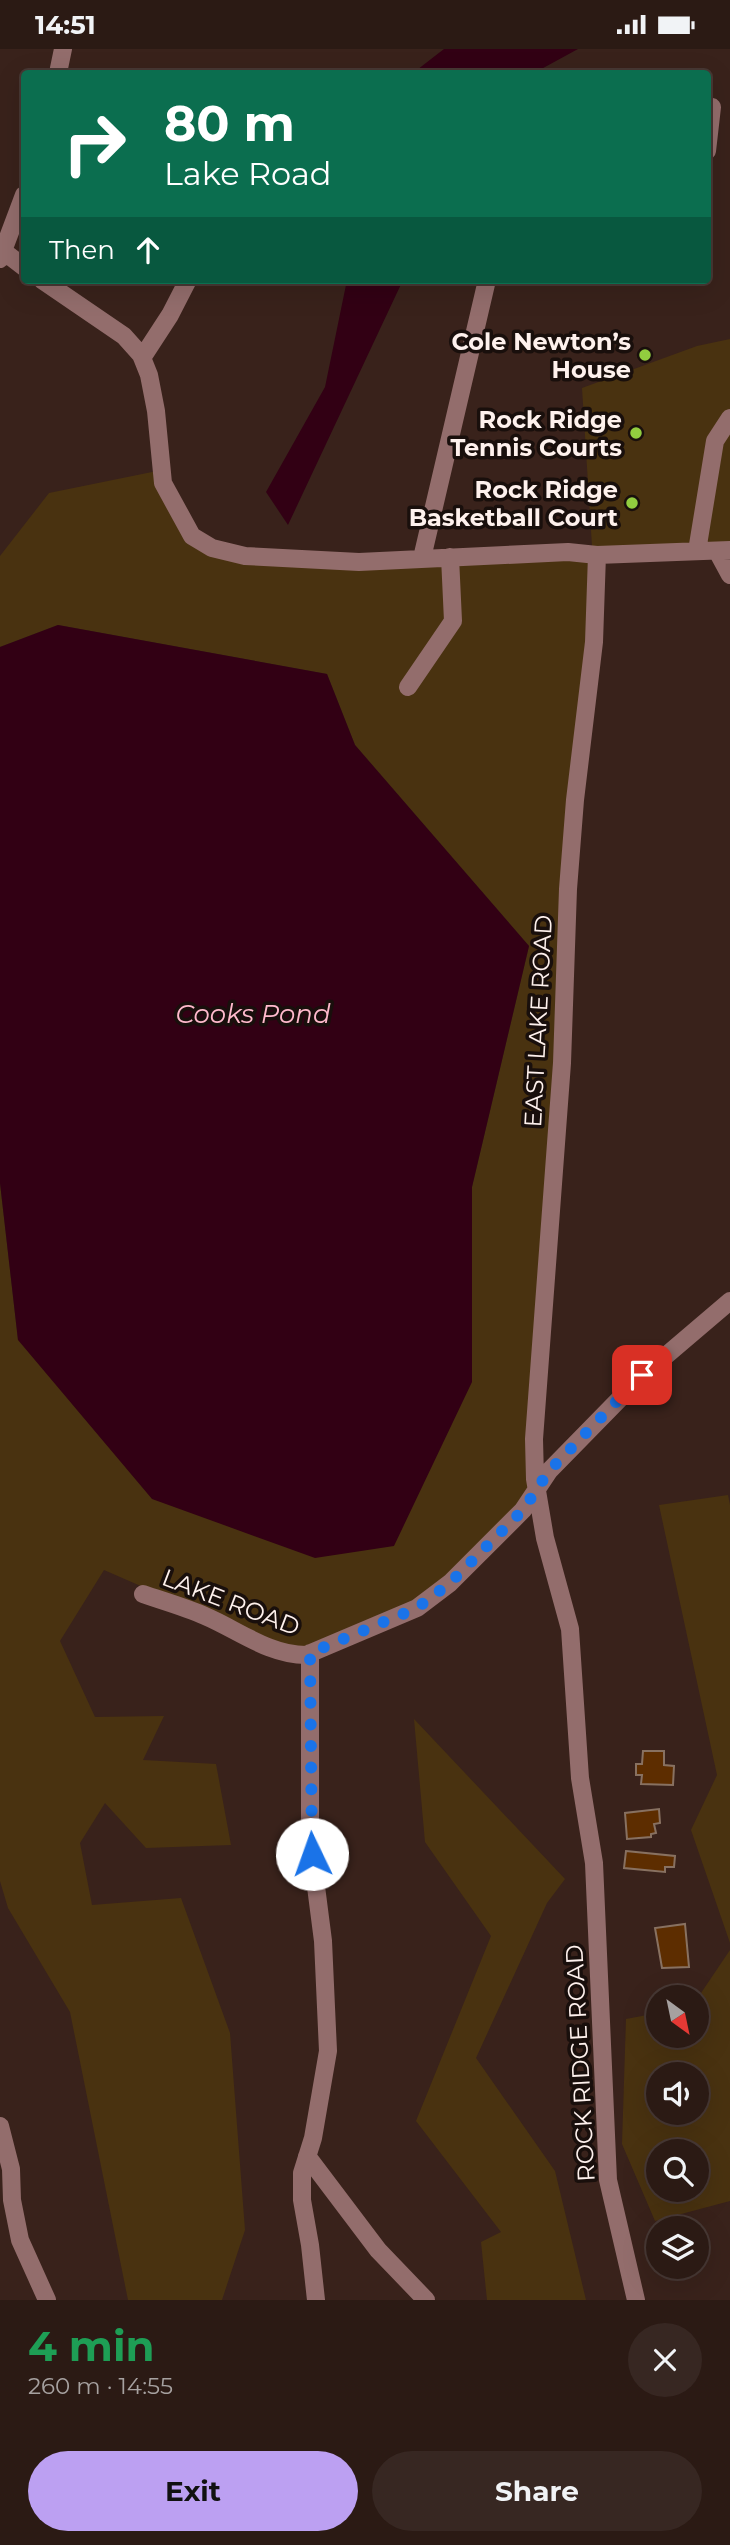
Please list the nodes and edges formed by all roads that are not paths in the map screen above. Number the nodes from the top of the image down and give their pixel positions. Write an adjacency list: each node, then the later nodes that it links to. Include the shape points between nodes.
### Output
1 (63, 49): 2 (street)
2 (59, 70)
3 (712, 107): 4 (street)
4 (711, 116)
5 (21, 203): 6 (street)
6 (2, 255): 7 (street)
7 (21, 265)
8 (48, 284): 11 (street, via 124,336)
9 (186, 284): 11 (street)
10 (486, 284): 17 (street)
11 (142, 358): 17 (street, via 156,411 163,483 192,536 212,548 245,557 359,562)
12 (730, 418): 14 (street, via 715,441)
13 (723, 550): 14 (street); 18 (street)
14 (697, 551): 15 (street)
15 (597, 555): 16 (street); 21 (street, EAST LAKE ROAD, via 594,642 568,888 562,1075 534,1439)
16 (450, 557): 17 (street); 19 (street, via 453,621)
17 (422, 558)
18 (730, 575)
19 (408, 687)
20 (730, 1301): 21 (street, LAKE ROAD, via 642,1375 549,1471)
21 (537, 1490): 23 (street, LAKE ROAD, via 481,1554 417,1608); 24 (street, EAST LAKE ROAD, via 570,1629 580,1778)
22 (143, 1594): 23 (street, LAKE ROAD, via 205,1616 272,1649 291,1655)
23 (310, 1653): 26 (street, via 310,1840 320,1916 328,2051)
24 (594, 1863): 30 (street, ROCK RIDGE ROAD, via 608,2180)
25 (0, 2126): 27 (street, via 11,2168 18,2232)
26 (307, 2156): 28 (street, via 302,2200); 29 (street, via 378,2250)
27 (47, 2300)
28 (316, 2300)
29 (426, 2300)
30 (636, 2300)

